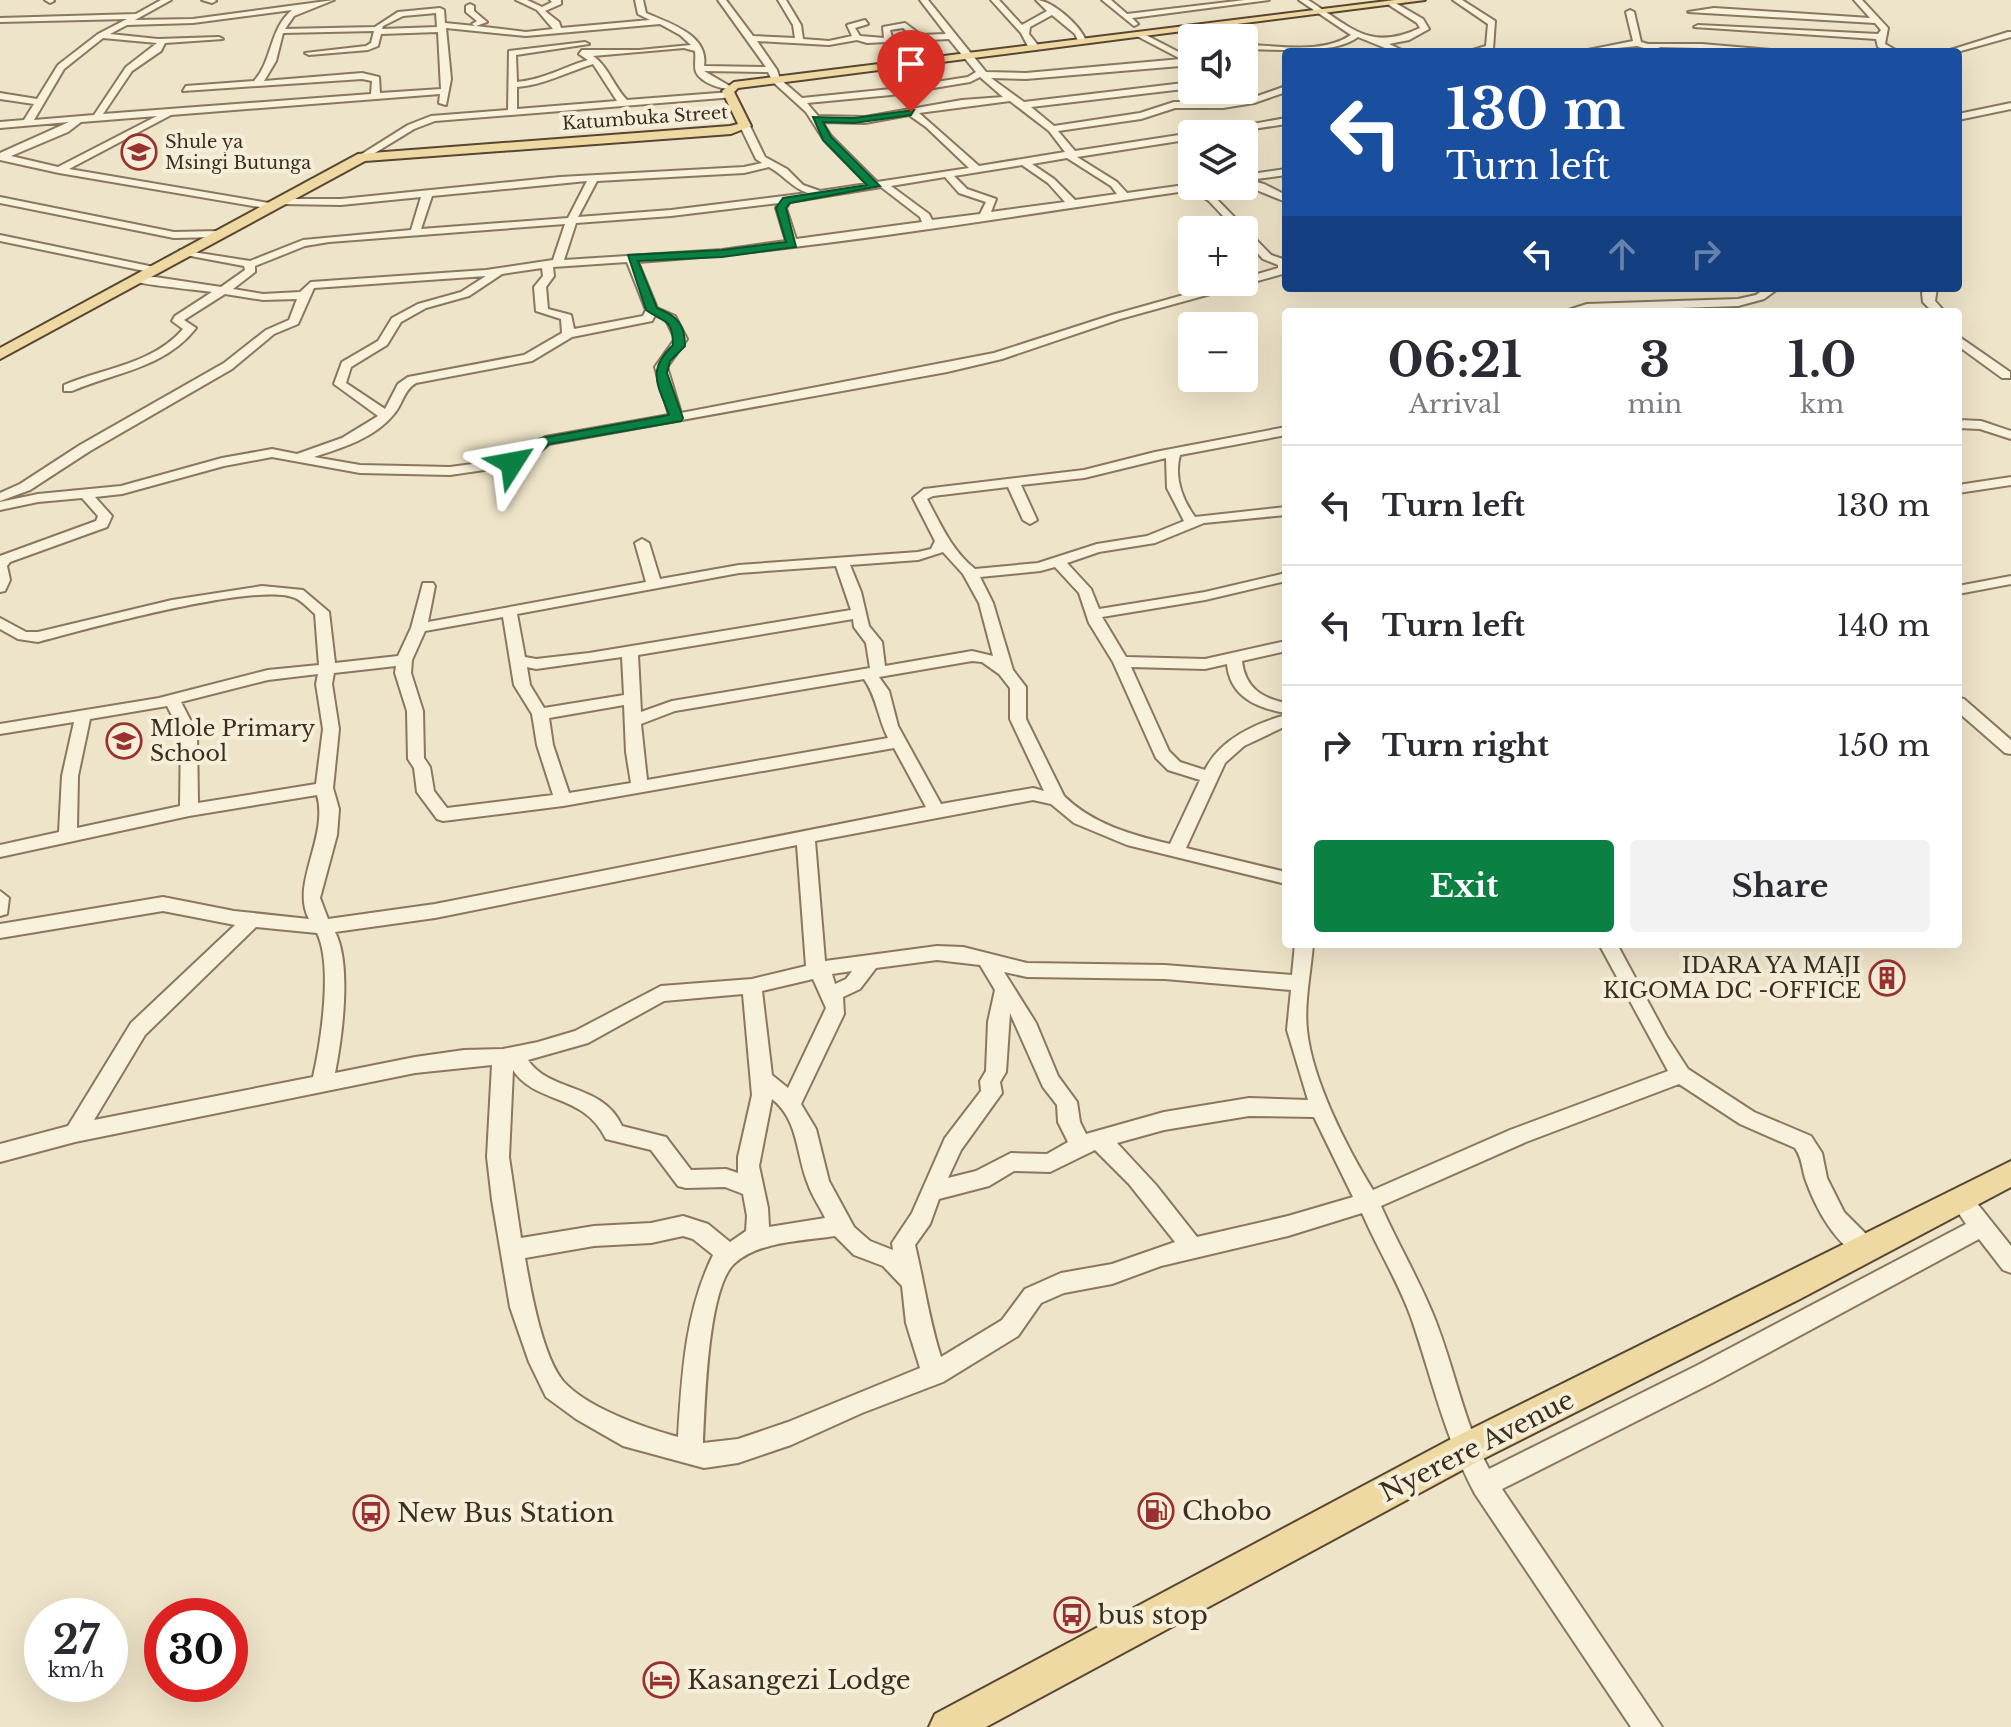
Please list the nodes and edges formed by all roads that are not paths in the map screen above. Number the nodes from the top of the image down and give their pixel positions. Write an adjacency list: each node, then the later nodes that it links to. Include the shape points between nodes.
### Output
1 (167, 0): 36 (street)
2 (330, 0): 18 (street)
3 (520, 0): 29 (street)
4 (568, 0): 19 (street)
5 (639, 0): 41 (street, via 642,14)
6 (722, 0): 60 (street)
7 (782, 0): 66 (street, via 796,23)
8 (924, 0): 56 (street)
9 (995, 0): 50 (street)
10 (1040, 0): 30 (street)
11 (1106, 0): 37 (street)
12 (1167, 0): 28 (street)
13 (1265, 0): 20 (street)
14 (1303, 0): 31 (street)
15 (1420, 0): 27 (main road, Katumbuka Street)
16 (1457, 0): 78 (street, via 1492,23)
17 (1858, 0): 40 (street)
18 (319, 1): 26 (street)
19 (556, 1): 29 (street)
20 (1240, 1): 28 (street)
21 (1691, 2): 33 (street)
22 (1372, 3): 27 (main road, Katumbuka Street); 31 (main road, Katumbuka Street)
23 (1774, 4): 35 (street)
24 (439, 5): 45 (street); 51 (street, via 401,14)
25 (470, 6): 44 (street, via 483,23)
26 (301, 7): 34 (street); 38 (street)
27 (1397, 7): 67 (street, via 1425,29)
28 (1196, 8): 37 (street)
29 (541, 9): 49 (street)
30 (1052, 11): 50 (street, via 1030,22); 65 (street)
31 (1319, 12): 53 (street); 57 (main road, Katumbuka Street)
32 (1630, 12): 68 (street)
33 (1692, 12): 35 (street); 46 (street)
34 (250, 13): 38 (street); 43 (street)
35 (1777, 14): 40 (street)
36 (138, 16): 39 (street); 43 (street)
37 (1127, 16): 57 (street)
38 (287, 19): 47 (street)
39 (0, 20)
40 (1877, 21): 58 (street, via 1885,30)
41 (660, 22): 48 (street); 85 (street, via 686,35)
42 (865, 22): 61 (street, via 851,26)
43 (126, 24): 55 (street)
44 (461, 25): 45 (street); 52 (street)
45 (442, 27): 51 (street); 106 (street)
46 (1698, 27): 58 (street); 82 (street)
47 (281, 31): 51 (street); 100 (street, via 267,73)
48 (579, 31): 49 (street); 70 (street)
49 (563, 32): 52 (street)
50 (1025, 33): 74 (street)
51 (377, 34): 86 (street, via 368,48)
52 (518, 34): 87 (street)
53 (1357, 34): 67 (street); 69 (street)
54 (2011, 34): 84 (street)
55 (101, 36): 64 (street); 114 (street, via 61,67)
56 (951, 36): 61 (street); 91 (street)
57 (1147, 36): 65 (main road, Katumbuka Street); 72 (street)
58 (1880, 37): 83 (street)
59 (654, 38): 71 (street)
60 (751, 38): 66 (street); 97 (street)
61 (857, 38): 66 (street)
62 (219, 39): 64 (street)
63 (595, 40): 70 (street)
64 (162, 41): 127 (street, via 132,67)
65 (1082, 41): 74 (main road, Katumbuka Street)
66 (799, 42)
67 (1375, 42): 69 (street); 77 (street)
68 (1639, 44): 79 (street); 80 (street); 81 (street)
69 (1341, 45): 76 (street)
70 (584, 46): 71 (street, via 639,52); 87 (street); 93 (street)
71 (684, 46): 85 (street)
72 (1169, 47): 75 (street); 90 (street)
73 (1258, 47): 76 (street)
74 (1033, 48): 91 (main road, Katumbuka Street)
75 (1178, 48)
76 (1303, 48)
77 (1391, 48)
78 (1486, 48)
79 (1610, 48)
80 (1653, 48)
81 (1689, 48)
82 (1702, 48)
83 (1887, 48)
84 (1962, 48)
85 (698, 49): 95 (street)
86 (332, 52): 88 (street); 98 (street, via 330,66)
87 (515, 52): 101 (street)
88 (309, 53)
89 (1282, 53): 92 (street)
90 (1178, 54)
91 (966, 55): 96 (street); 97 (main road, Katumbuka Street)
92 (1259, 57)
93 (595, 61): 101 (street, via 538,83); 115 (street)
94 (1178, 63): 96 (street, via 1026,76)
95 (699, 68): 97 (street); 108 (street, via 703,78)
96 (984, 73): 112 (street); 113 (street, via 891,92)
97 (775, 75): 108 (main road, Katumbuka Street); 113 (street)
98 (351, 76): 100 (street); 110 (street, via 376,79)
99 (187, 77): 102 (street)
100 (251, 84): 102 (street); 119 (street)
101 (515, 85): 125 (street)
102 (186, 89): 122 (street)
103 (1178, 90): 118 (street)
104 (1258, 90): 107 (street)
105 (1282, 90): 107 (street)
106 (445, 91): 110 (street); 128 (street)
107 (1273, 91): 111 (street)
108 (730, 92): 115 (street); 135 (main road, Katumbuka Street)
109 (0, 96): 114 (street)
110 (375, 96): 119 (street)
111 (1258, 98)
112 (1009, 99): 118 (street); 124 (street)
113 (798, 101): 130 (street)
114 (39, 102): 131 (street)
115 (625, 104): 125 (street)
116 (1201, 104): 117 (street); 136 (street)
117 (1229, 104)
118 (1023, 105): 136 (street)
119 (239, 106): 122 (street)
120 (2011, 106): 123 (street)
121 (1962, 109): 123 (street)
122 (176, 110): 127 (street); 146 (street)
123 (1985, 111): 126 (street)
124 (911, 112): 130 (street, via 854,121); 145 (street, via 939,131 950,149)
125 (513, 113): 128 (street)
126 (1962, 116)
127 (97, 117): 129 (street)
128 (442, 117): 142 (street, via 417,124)
129 (80, 119): 131 (street); 141 (street)
130 (817, 119): 152 (street, via 827,138)
131 (28, 122): 133 (street)
132 (1282, 122): 134 (street)
133 (0, 125)
134 (1258, 125)
135 (745, 126): 142 (main road, Katumbuka Street); 144 (street, via 758,155)
136 (1052, 129): 140 (street)
137 (1136, 132): 139 (street)
138 (1178, 138): 139 (street)
139 (1158, 141): 140 (street)
140 (1070, 153): 143 (street); 156 (street)
141 (0, 157): 146 (street)
142 (362, 157): 161 (main road, Katumbuka Street)
143 (1022, 161): 145 (street); 162 (street)
144 (771, 164): 150 (street); 154 (street, via 799,187)
145 (976, 169): 148 (street)
146 (59, 170): 161 (street)
147 (1282, 173): 149 (street)
148 (947, 174): 152 (street); 163 (street, via 963,191 992,201)
149 (1258, 178)
150 (593, 180): 155 (street); 164 (street)
151 (1258, 185): 157 (street)
152 (879, 186): 154 (street); 165 (street, via 925,216)
153 (1178, 190): 156 (street)
154 (827, 194): 159 (street)
155 (427, 195): 161 (street); 166 (street)
156 (1131, 197): 162 (street)
157 (1282, 197)
158 (0, 200): 167 (street, via 174,235)
159 (786, 200): 164 (street); 170 (street, via 781,208)
160 (1214, 200): 174 (street, via 1267,257)
161 (276, 203): 167 (main road, Katumbuka Street)
162 (1073, 204): 163 (street)
163 (984, 216): 165 (street)
164 (572, 219): 166 (street); 176 (street, via 561,261)
165 (928, 225): 170 (street)
166 (415, 232): 175 (street, via 307,242)
167 (219, 234): 169 (main road, Katumbuka Street)
168 (0, 238): 178 (street)
169 (201, 243): 171 (main road, Katumbuka Street); 172 (street)
170 (792, 244): 173 (street)
171 (184, 252): 172 (street); 178 (main road, Katumbuka Street)
172 (218, 258): 175 (street)
173 (631, 258): 176 (street); 187 (street)
174 (1282, 263)
175 (248, 264): 182 (street, via 249,273)
176 (551, 265): 177 (street); 188 (street, via 540,287 542,311 567,317)
177 (507, 269): 183 (street, via 315,284); 194 (street, via 465,294 399,318 383,343 346,365 340,384)
178 (154, 270): 181 (main road, Katumbuka Street)
179 (1282, 271): 180 (street)
180 (1258, 278)
181 (135, 280): 182 (street); 190 (main road, Katumbuka Street)
182 (226, 290): 183 (street, via 263,297); 193 (street, via 179,318 190,328 165,353)
183 (303, 295): 207 (street, via 295,321)
184 (1193, 296): 196 (street, via 998,356)
185 (1754, 305): 186 (street)
186 (1590, 308)
187 (652, 310): 188 (street, via 651,317 639,323); 196 (street, via 671,318 681,339 664,360 661,373)
188 (568, 334): 194 (street, via 528,358 407,382)
189 (1962, 343): 192 (street)
190 (0, 354)
191 (1962, 361): 192 (street)
192 (2008, 375)
193 (68, 388)
194 (385, 415): 202 (street, via 343,442)
195 (1962, 417): 198 (street)
196 (676, 418): 202 (street, via 545,441 521,461 450,471 360,469)
197 (1962, 424): 198 (street)
198 (1981, 425): 200 (street)
199 (1282, 432): 201 (street)
200 (2011, 435)
201 (1175, 452): 204 (street, via 1084,474); 211 (street, via 1170,467)
202 (299, 457): 206 (street, via 246,456 137,487)
203 (2011, 481): 205 (street)
204 (1013, 482): 210 (street); 212 (street, via 922,496)
205 (1962, 488)
206 (85, 493): 208 (street); 223 (street, via 104,522 5,559)
207 (0, 498)
208 (0, 506)
209 (1282, 511): 211 (street)
210 (1030, 520)
211 (1192, 522): 217 (street, via 1170,534 1097,548)
212 (942, 541): 214 (street, via 936,552); 216 (street)
213 (642, 543): 221 (street)
214 (918, 556): 215 (street); 216 (street)
215 (841, 560): 221 (street); 226 (street)
216 (958, 562): 218 (street)
217 (1058, 562): 218 (street); 227 (street, via 1078,581)
218 (971, 574): 230 (street)
219 (1282, 578): 227 (street)
220 (2011, 580): 224 (street)
221 (654, 583): 225 (street)
222 (428, 586): 229 (street)
223 (0, 588)
224 (1962, 589)
225 (509, 610): 229 (street); 236 (street)
226 (860, 613): 232 (street); 240 (street, via 862,627 876,645)
227 (1095, 614): 237 (street)
228 (0, 623): 238 (street, via 23,636 38,637 196,599 286,591 298,593 322,612)
229 (419, 628): 235 (street)
230 (996, 641): 233 (street); 239 (street)
231 (1282, 647): 234 (street)
232 (630, 651): 236 (street, via 552,663); 241 (street)
233 (972, 656): 239 (street); 240 (street)
234 (1234, 659): 237 (street, via 1205,664); 244 (street, via 1234,673 1245,692 1261,704)
235 (404, 660): 238 (street); 256 (street, via 415,711 416,759 426,792 441,814)
236 (518, 660): 245 (street, via 522,685)
237 (1121, 662): 252 (street, via 1162,754 1180,769)
238 (327, 669): 242 (street, via 268,675); 254 (street, via 331,740)
239 (1005, 671): 255 (street, via 1018,687 1018,719)
240 (873, 672): 247 (street, via 672,706); 250 (street)
241 (631, 699): 245 (street); 247 (street)
242 (172, 700): 246 (street); 257 (street, via 189,733)
243 (1962, 706): 251 (street)
244 (1282, 707)
245 (540, 714): 256 (street)
246 (83, 716): 249 (street); 259 (street, via 70,776)
247 (633, 721): 253 (street)
248 (1282, 722): 252 (street, via 1228,749)
249 (0, 729)
250 (898, 742): 253 (street); 258 (street)
251 (2011, 749)
252 (1210, 777): 262 (street)
253 (640, 786): 256 (street)
254 (324, 788): 257 (street); 267 (street, via 329,825 311,898)
255 (1057, 799): 258 (street, via 1033,794); 262 (street, via 1091,824)
256 (563, 800)
257 (189, 810): 259 (street)
258 (936, 810): 260 (street)
259 (68, 834): 261 (street)
260 (806, 836): 267 (street, via 435,911); 273 (street)
261 (0, 851)
262 (1175, 852): 263 (street)
263 (1282, 877)
264 (0, 898): 265 (street)
265 (0, 909)
266 (251, 920): 267 (street); 268 (street, via 163,904); 284 (street, via 138,1029)
267 (322, 927): 281 (street, via 334,968)
268 (0, 931)
269 (1303, 948): 274 (street)
270 (1610, 948): 279 (street)
271 (986, 959): 272 (street, via 937,953); 274 (street, via 1027,970 1165,972); 276 (street)
272 (870, 961): 273 (street); 277 (street, via 853,984)
273 (819, 969): 275 (street); 277 (street, via 822,984)
274 (1299, 983): 283 (street, via 1297,1030)
275 (752, 986): 278 (street, via 661,994 581,1037); 280 (street)
276 (1005, 989): 285 (street, via 1050,1081 1067,1102 1069,1122); 289 (street, via 992,1093 953,1144)
277 (832, 994): 282 (street, via 835,1016)
278 (508, 1056): 281 (street, via 441,1061); 288 (street, via 529,1078 584,1100 605,1116 614,1133 658,1143 686,1179 726,1178); 297 (street, via 498,1157)
279 (1681, 1075): 291 (street, via 1518,1136); 296 (street, via 1747,1118 1803,1142 1830,1209)
280 (761, 1078): 282 (street); 288 (street, via 748,1167)
281 (322, 1085): 284 (street)
282 (790, 1103): 292 (street, via 805,1129 818,1183)
283 (1321, 1109): 285 (street, via 1249,1107 1164,1121); 291 (street)
284 (75, 1133): 286 (street)
285 (1089, 1142): 289 (street, via 1050,1163 1011,1162 981,1179); 295 (street, via 1140,1182)
286 (0, 1153)
287 (2011, 1173): 290 (main road, Nyerere Avenue)
288 (752, 1188): 294 (street, via 759,1219)
289 (930, 1192): 300 (street, via 922,1217 903,1243)
290 (1960, 1199): 293 (street); 296 (main road, Nyerere Avenue)
291 (1368, 1202): 295 (street); 302 (street, via 1422,1315)
292 (840, 1225): 294 (street); 300 (street, via 862,1248 897,1263)
293 (1981, 1227): 299 (street); 304 (street)
294 (752, 1240): 298 (street)
295 (1193, 1249): 301 (street, via 1036,1294 1010,1328)
296 (1866, 1249): 302 (main road, Nyerere Avenue)
297 (512, 1250): 298 (street, via 683,1226 700,1231); 303 (street, via 522,1307 555,1389 632,1437)
298 (728, 1253): 303 (street, via 703,1319)
299 (2011, 1263)
300 (914, 1287): 301 (street)
301 (934, 1374): 303 (street, via 738,1451)
302 (1465, 1450): 304 (street); 305 (main road, Nyerere Avenue)
303 (690, 1453)
304 (1484, 1485): 306 (street)
305 (948, 1727)
306 (1648, 1727)

